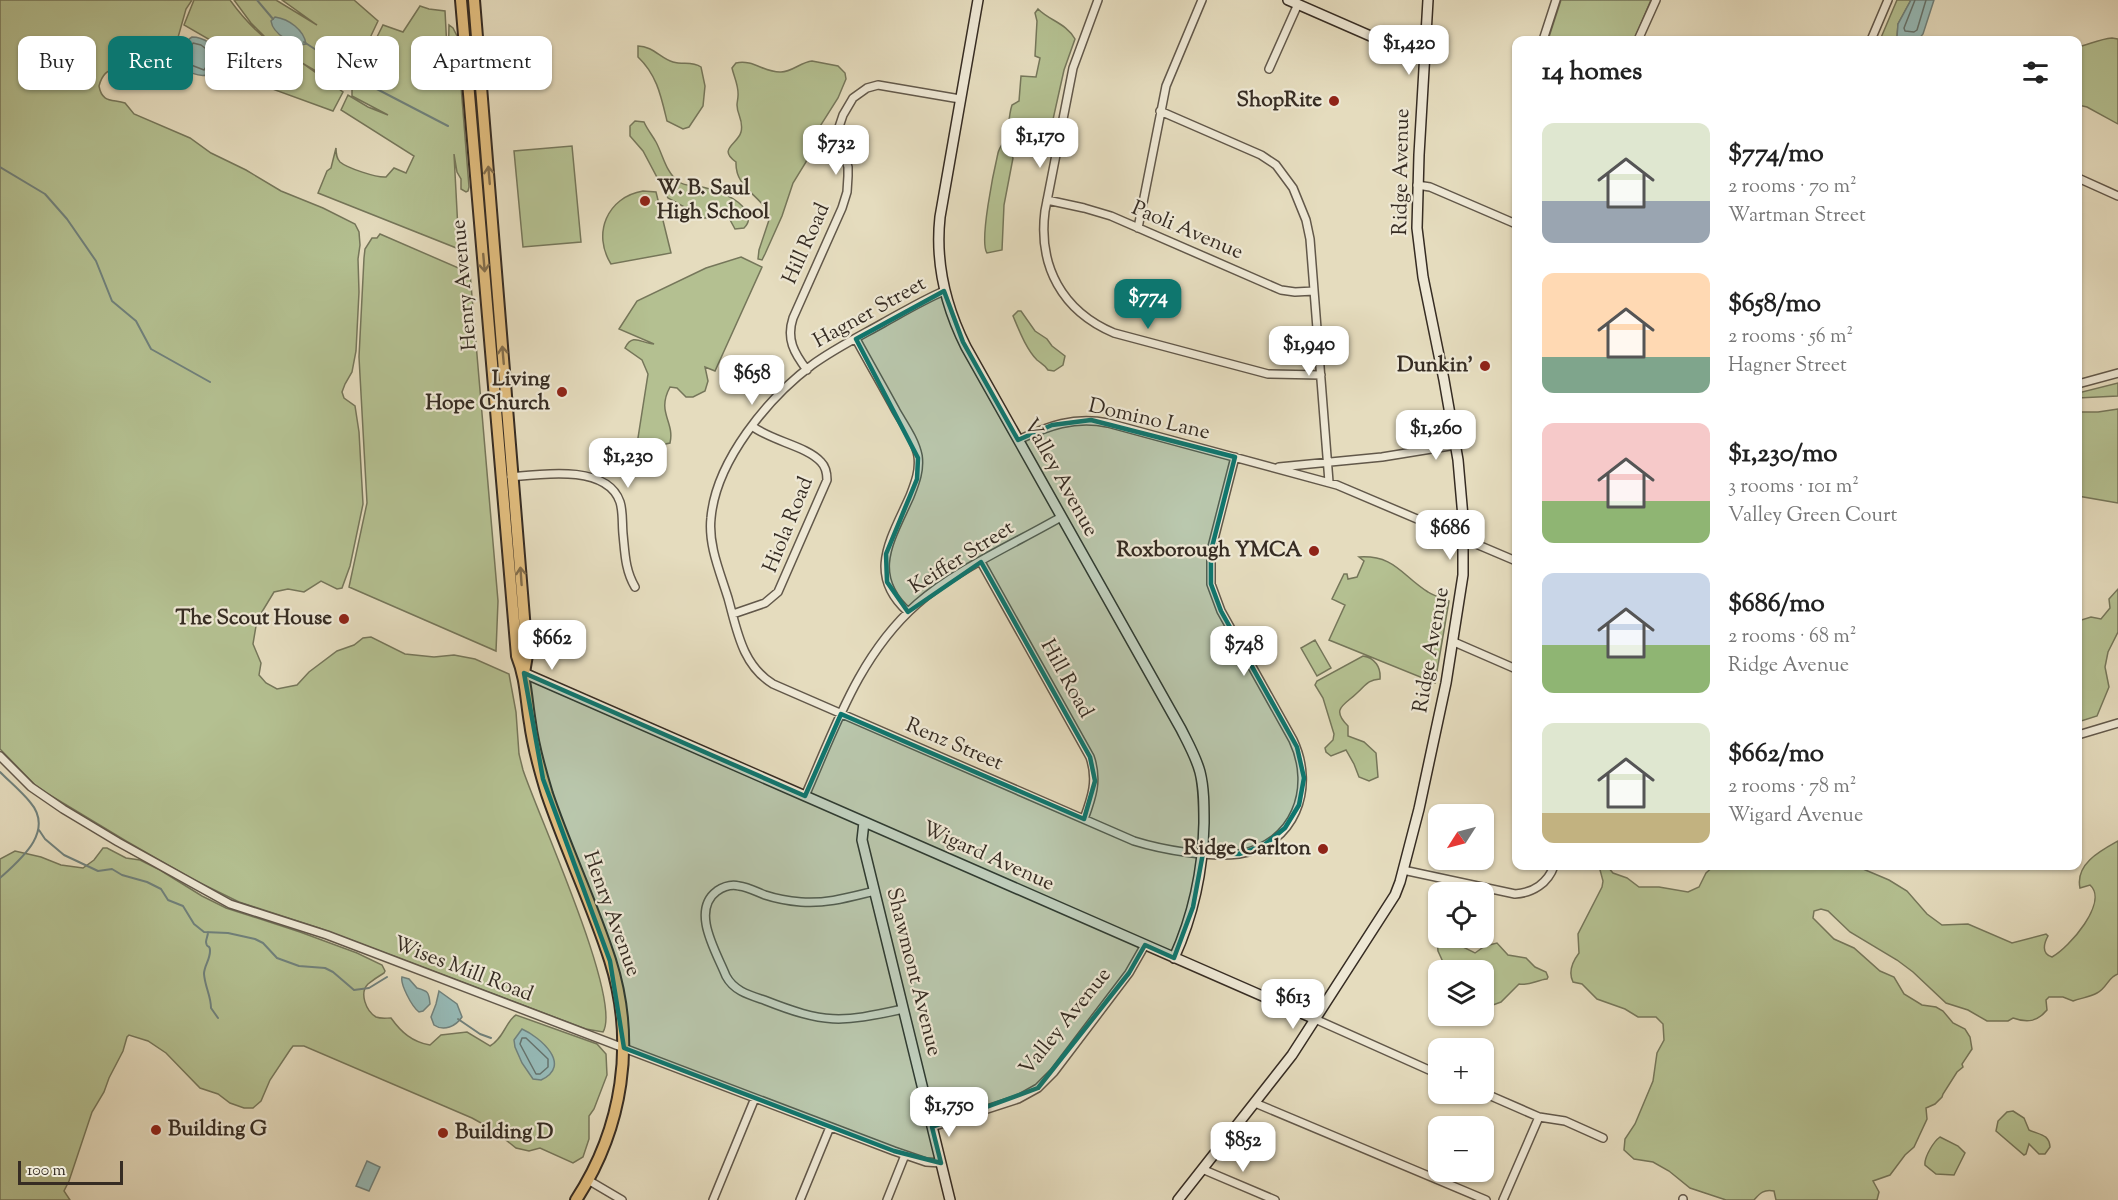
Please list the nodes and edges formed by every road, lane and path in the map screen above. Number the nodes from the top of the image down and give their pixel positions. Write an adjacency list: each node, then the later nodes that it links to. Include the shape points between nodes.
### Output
1 (461, 0): 38 (main road, Henry Avenue, one-way to 38)
2 (474, 0): 37 (main road, Henry Avenue, one-way to 2)
3 (978, 0): 16 (street, Valley Avenue)
4 (1098, 0): 21 (street, via 1073,68)
5 (1202, 0): 17 (street, via 1169,76)
6 (1428, 0): 14 (street, Ridge Avenue)
7 (1556, 0): 11 (street)
8 (1656, 0): 12 (street)
9 (1888, 0): 13 (street)
10 (1293, 2): 14 (street); 15 (street)
11 (1544, 36)
12 (1640, 36)
13 (1873, 36)
14 (1423, 59): 19 (street, Ridge Avenue)
15 (1269, 69)
16 (960, 99): 24 (street, Valley Avenue, via 939,224); 27 (street, Hill Road, via 878,86 861,91 847,106 839,134 848,167 847,192 790,330 793,349)
17 (1160, 111): 23 (street); 25 (street, via 1261,155 1282,172 1293,188 1308,230)
18 (2082, 180): 20 (street)
19 (1417, 185): 22 (street, via 1436,189); 33 (street, Ridge Avenue, via 1421,267)
20 (2118, 196)
21 (1047, 200): 23 (street, Paoli Avenue, via 1097,211); 29 (street, via 1043,236 1050,268 1066,298 1098,326 1258,372)
22 (1512, 222)
23 (1138, 228): 25 (street, Paoli Avenue, via 1281,290)
24 (944, 291): 26 (street, Hagner Street); 32 (street, Valley Avenue, via 963,342)
25 (1314, 291): 29 (street)
26 (856, 339): 27 (street, Hagner Street); 45 (street, via 917,452 917,479 885,560 890,589)
27 (807, 370): 31 (street, Hagner Street)
28 (2118, 373): 30 (street)
29 (1321, 375): 35 (street)
30 (2082, 383)
31 (752, 426): 46 (street, Hagner Street, via 721,479 711,519 712,544); 46 (street, Hiola Road, via 816,458 824,466 827,480 778,592 765,603)
32 (1018, 440): 34 (street, Domino Lane, via 1058,423 1091,420); 40 (street, Valley Avenue)
33 (1456, 445): 35 (street, Domino Lane); 41 (street, Ridge Avenue)
34 (1235, 457): 36 (street, Domino Lane); 57 (street, Renz Street, via 1211,551 1211,584 1221,611 1296,745 1303,766 1303,787 1295,814 1271,841 1239,854)
35 (1327, 462): 36 (street, Domino Lane); 39 (street)
36 (1274, 467): 39 (street, Domino Lane)
37 (513, 476): 38 (street); 44 (street, via 576,474 611,488 621,505 626,566); 49 (main road, Henry Avenue, one-way to 37, via 527,655)
38 (502, 477): 49 (main road, Henry Avenue, via 518,656)
39 (1329, 482): 41 (street, Domino Lane)
40 (1061, 517): 43 (street, Keiffer Street); 57 (street, Valley Avenue, via 1194,756 1204,796)
41 (1464, 538): 42 (street, Domino Lane); 47 (street, Ridge Avenue)
42 (1512, 559)
43 (981, 562): 45 (street, Keiffer Street); 55 (street, Hill Road, via 1090,757 1094,788)
44 (635, 587)
45 (908, 612): 50 (street, Keiffer Street, via 872,656)
46 (733, 614): 50 (street, Renz Street, via 745,653 759,673 773,684)
47 (1454, 642): 48 (street); 58 (street, Ridge Avenue)
48 (1512, 667)
49 (524, 674): 54 (street, Wigard Avenue); 65 (main road, Henry Avenue, via 539,766 615,976)
50 (841, 714): 54 (street, Keiffer Street); 55 (street, Renz Street)
51 (2118, 723): 52 (street)
52 (2082, 734)
53 (0, 756): 65 (street, Wises Mill Road, via 31,787 63,809 230,904 327,935)
54 (805, 796): 56 (street, Wigard Avenue)
55 (1084, 819): 57 (street, Renz Street, via 1149,846)
56 (864, 822): 60 (street, Shawmont Avenue, via 862,840); 61 (street, Wigard Avenue)
57 (1203, 853): 62 (street, Valley Avenue, via 1194,907)
58 (1403, 870): 59 (street, via 1515,894 1543,884); 64 (street, Ridge Avenue, via 1389,906)
59 (1552, 870)
60 (875, 891): 63 (street, Shawmont Avenue); 63 (street, via 811,903 777,898 740,886 722,888 708,902 704,919 726,976 735,988 800,1014 828,1020 858,1019)
61 (1145, 945): 62 (street, Wigard Avenue); 72 (street, Valley Avenue, via 1130,973 1038,1088 1018,1099)
62 (1174, 958): 64 (street, Wigard Avenue)
63 (903, 1009): 72 (street, Shawmont Avenue)
64 (1315, 1019): 66 (street, Wigard Avenue); 69 (street, Ridge Avenue)
65 (624, 1048): 68 (street, Wises Mill Road); 77 (main road, Henry Avenue, via 612,1123)
66 (1428, 1070)
67 (1494, 1097): 70 (street)
68 (755, 1098): 71 (street, Wises Mill Road); 80 (street)
69 (1255, 1103): 76 (street, Ridge Avenue); 86 (street)
70 (1539, 1117): 73 (street, via 1565,1120); 87 (street)
71 (830, 1127): 74 (street, Wises Mill Road); 81 (street)
72 (932, 1127): 75 (street, Shawmont Avenue)
73 (1603, 1138)
74 (905, 1155): 75 (street, Wises Mill Road); 82 (street)
75 (941, 1163): 83 (street, Shawmont Avenue)
76 (1202, 1169): 84 (street, Ridge Avenue); 85 (street)
77 (588, 1180): 78 (main road, Henry Avenue); 79 (street)
78 (576, 1200)
79 (622, 1200)
80 (713, 1200)
81 (800, 1200)
82 (887, 1200)
83 (950, 1200)
84 (1178, 1200)
85 (1275, 1200)
86 (1486, 1200)
87 (1503, 1200)

